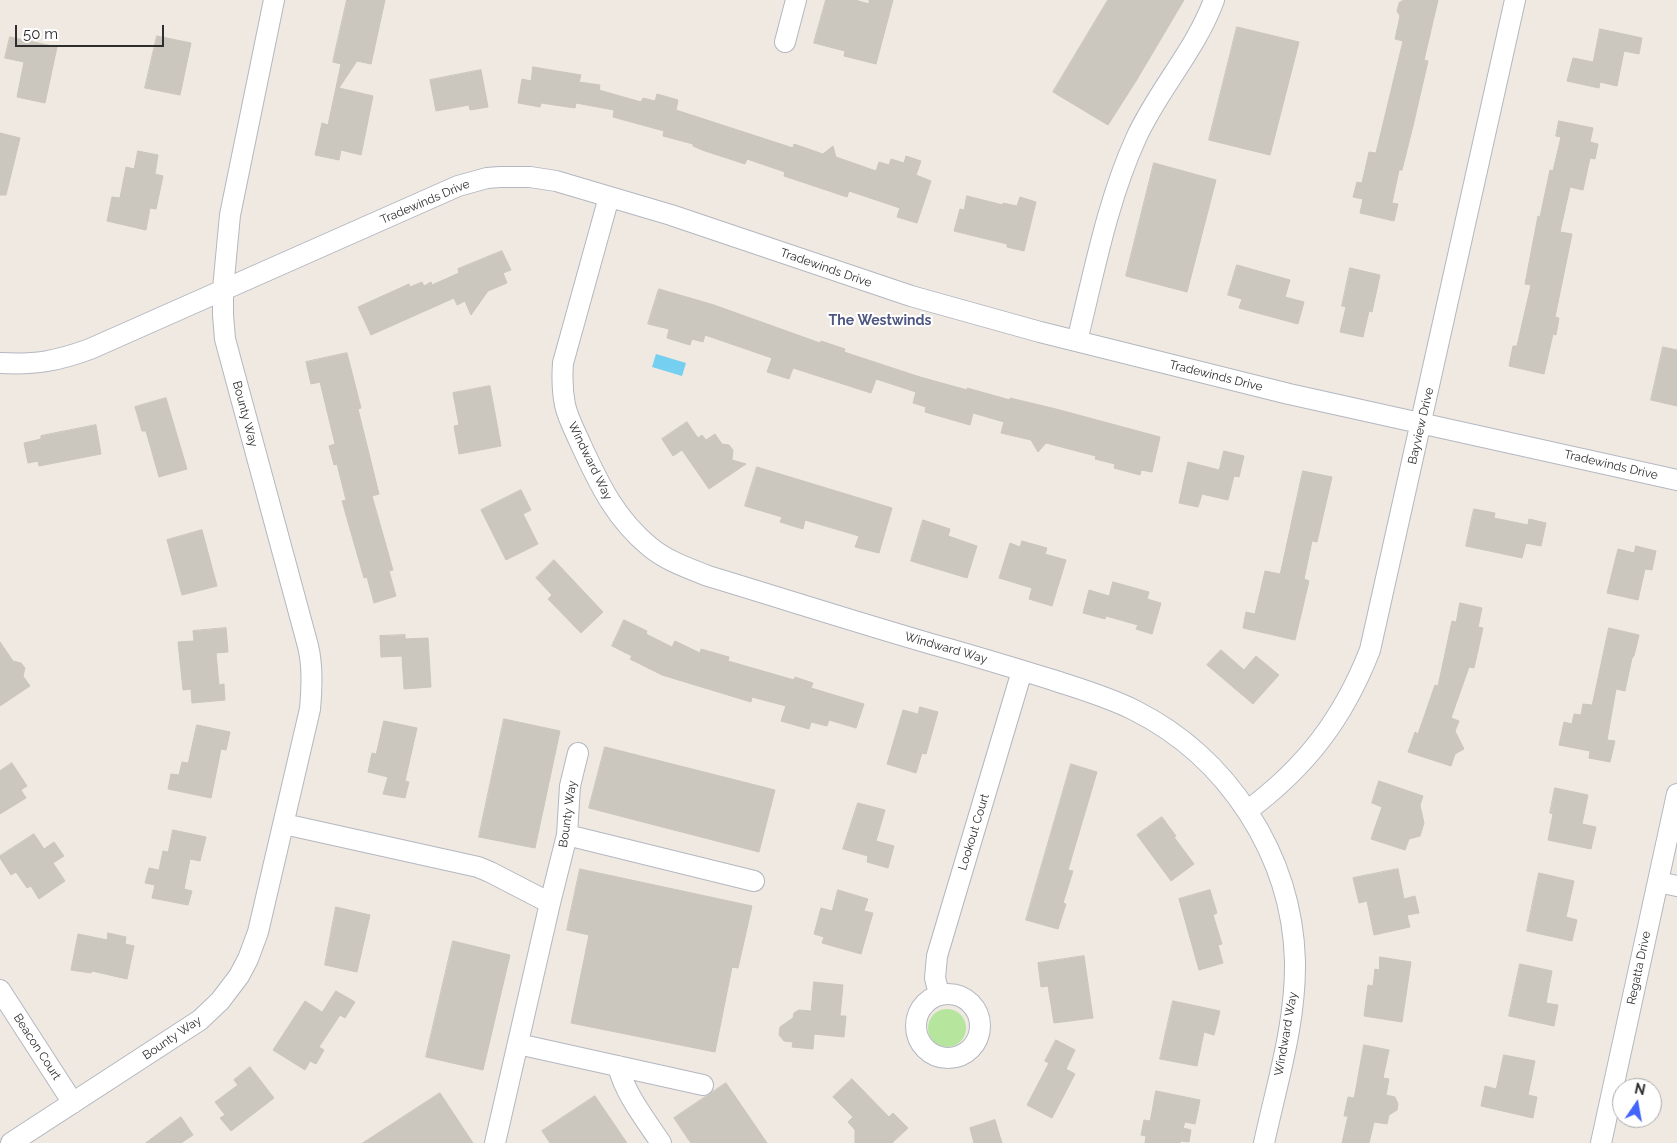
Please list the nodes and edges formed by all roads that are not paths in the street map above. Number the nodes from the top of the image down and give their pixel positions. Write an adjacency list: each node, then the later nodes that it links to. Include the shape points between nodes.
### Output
1 (274, 0): 7 (street, Bounty Way, via 230,215)
2 (796, 0): 5 (street)
3 (1214, 0): 8 (street, via 1145,121 1125,165)
4 (1515, 0): 10 (street, Bayview Drive)
5 (785, 42)
6 (608, 197): 7 (street, Tradewinds Drive, via 536,178 500,177 472,182); 8 (street, Tradewinds Drive, via 911,296); 12 (street, Windward Way, via 563,363 562,380 570,422 607,498 622,520 667,558 708,576)
7 (223, 289): 9 (street, Tradewinds Drive, via 61,359 29,364); 16 (street, Bounty Way, via 225,339 311,662 310,709)
8 (1076, 342): 10 (street, Tradewinds Drive)
9 (0, 363)
10 (1422, 423): 11 (street, Tradewinds Drive); 15 (street, Bayview Drive, via 1374,636 1354,688 1341,712 1308,756 1273,791)
11 (1677, 480)
12 (1022, 671): 15 (street, Windward Way, via 1110,699 1156,722 1216,770); 22 (street, Lookout Court, via 937,956 935,978)
13 (578, 753): 17 (street, Bounty Way, via 570,786)
14 (1677, 794): 19 (street, Regatta Drive)
15 (1247, 811): 30 (street, Windward Way, via 1262,836 1281,883 1294,959 1292,1015)
16 (284, 824): 20 (street, via 478,867); 26 (street, Bounty Way, via 258,932 239,976 192,1026)
17 (567, 835): 18 (street); 20 (street, Bounty Way)
18 (754, 880)
19 (1668, 884): 31 (street, Regatta Drive)
20 (550, 903): 23 (street, Bounty Way)
21 (0, 990): 26 (street, Beacon Court)
22 (939, 994)
23 (518, 1044): 24 (street); 28 (street, Bounty Way)
24 (618, 1066): 25 (street); 29 (street, via 621,1080)
25 (703, 1085)
26 (74, 1103): 27 (street, Bounty Way)
27 (11, 1143)
28 (495, 1143)
29 (661, 1143)
30 (1264, 1143)
31 (1600, 1143)

